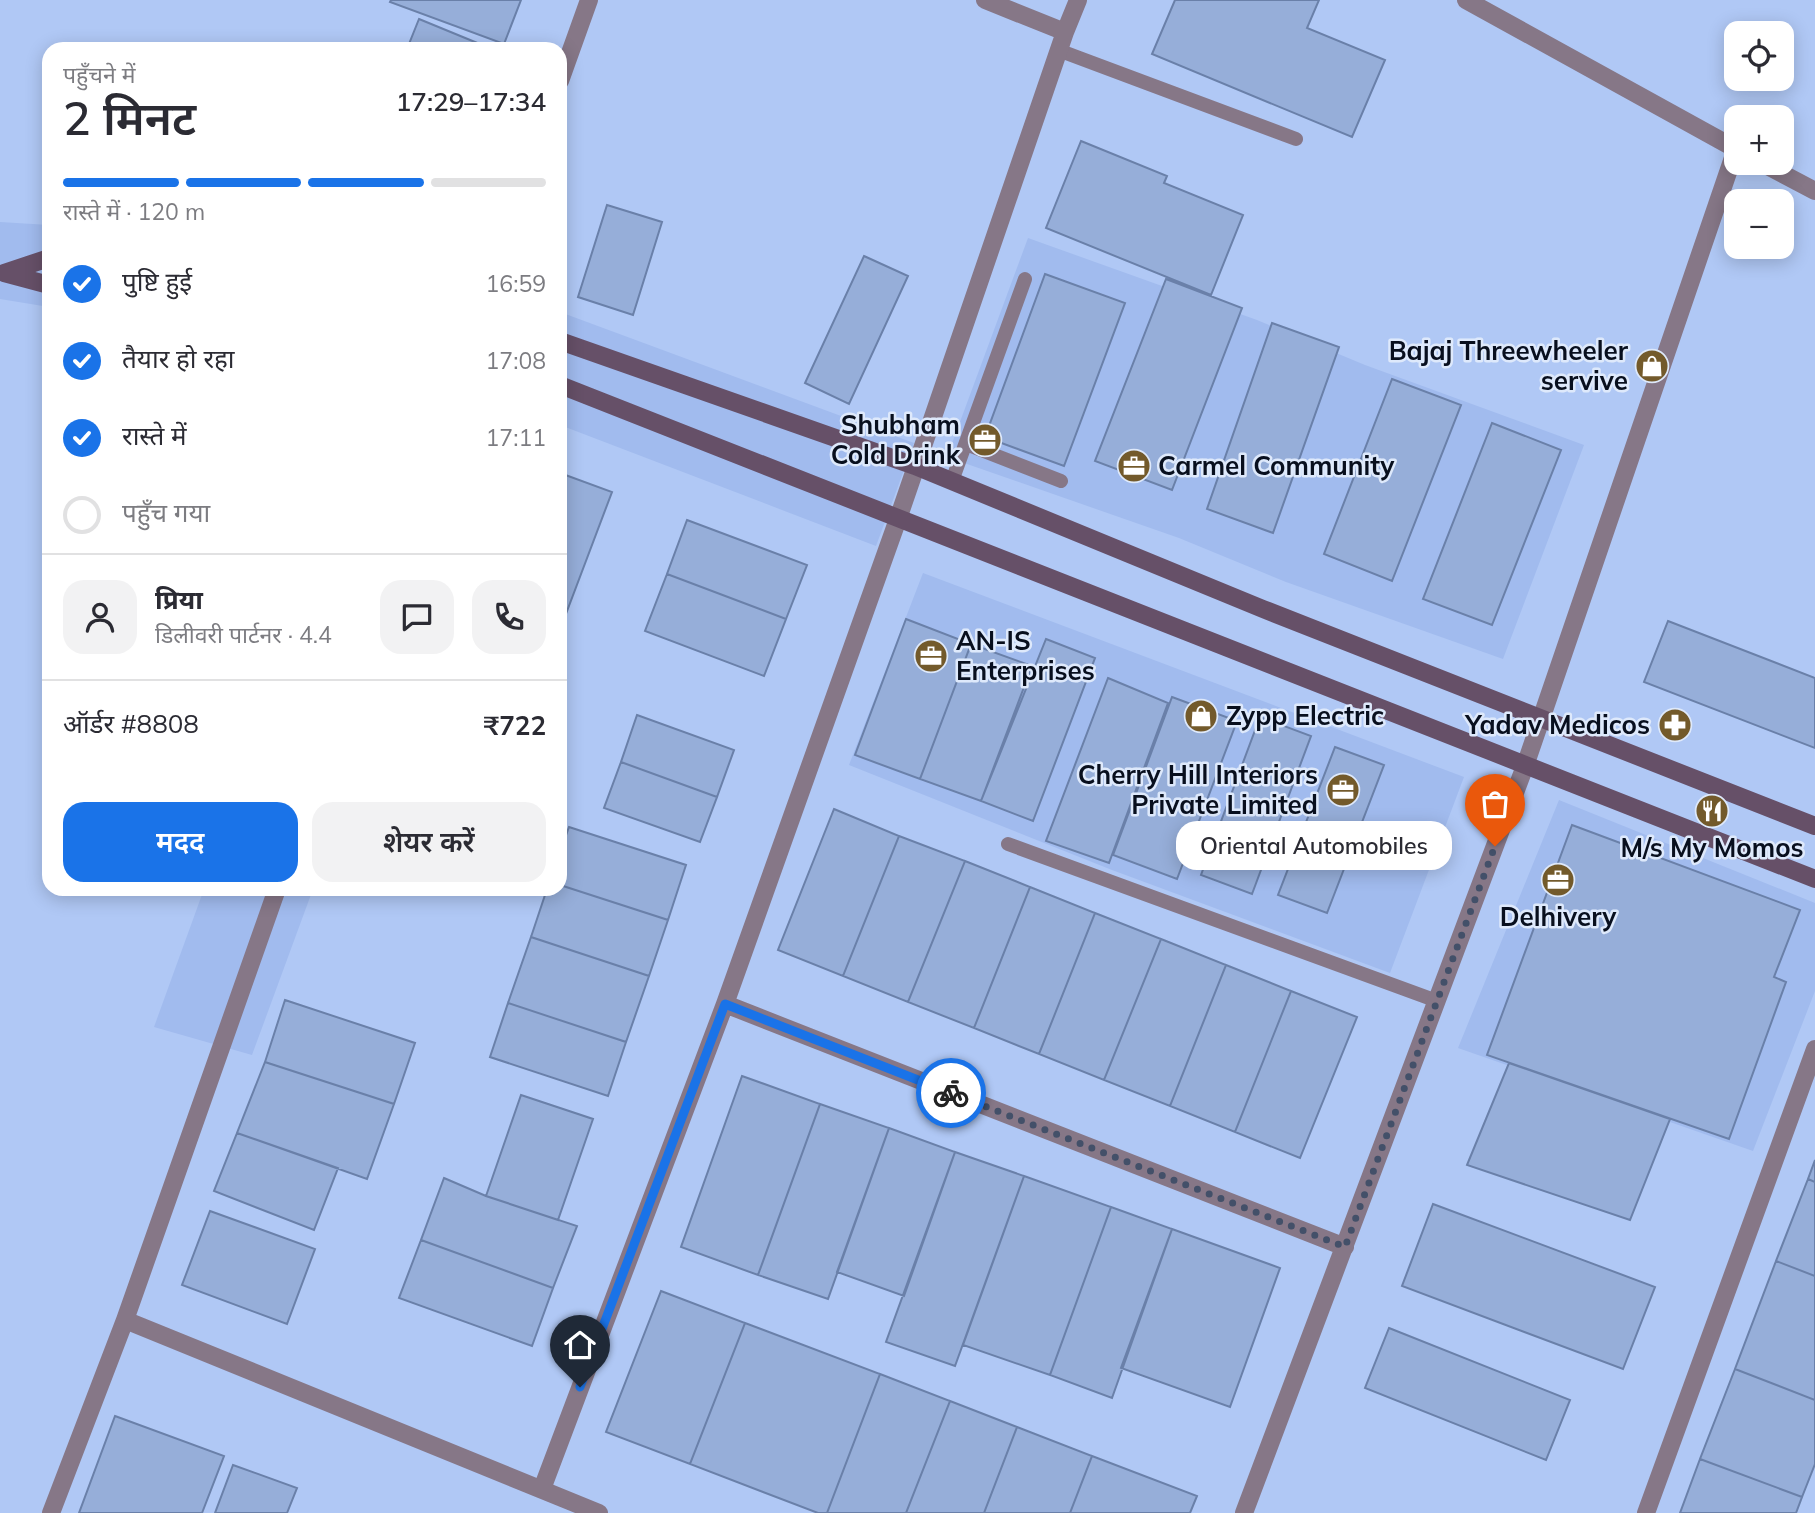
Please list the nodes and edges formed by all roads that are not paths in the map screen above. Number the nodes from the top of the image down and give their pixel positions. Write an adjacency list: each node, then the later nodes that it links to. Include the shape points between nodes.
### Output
1 (589, 0): 7 (street)
2 (985, 0): 5 (street)
3 (1078, 0): 5 (street)
4 (1466, 0): 9 (street)
5 (1065, 32): 6 (street)
6 (1058, 50): 8 (lane); 20 (street)
7 (567, 61)
8 (1296, 139)
9 (1724, 142)
10 (1727, 175): 24 (street)
11 (1785, 175): 12 (street)
12 (1815, 191)
13 (42, 260): 14 (street)
14 (2, 273): 16 (street)
15 (1025, 279): 19 (lane)
16 (42, 283)
17 (567, 343): 20 (street)
18 (567, 388): 23 (street)
19 (966, 444): 21 (lane); 22 (lane)
20 (915, 466): 21 (street); 23 (street)
21 (952, 481): 24 (street)
22 (1060, 481)
23 (898, 519): 25 (street); 31 (street)
24 (1542, 717): 25 (street); 26 (street)
25 (1525, 766): 28 (street); 30 (street)
26 (1815, 826)
27 (1008, 844): 30 (lane)
28 (1815, 879)
29 (275, 896): 34 (street)
30 (1437, 1001): 33 (street)
31 (725, 1004): 33 (street); 35 (street)
32 (1815, 1049): 39 (street)
33 (1345, 1247): 38 (street)
34 (125, 1320): 35 (street); 36 (street)
35 (542, 1489): 37 (street)
36 (51, 1513)
37 (599, 1513)
38 (1244, 1513)
39 (1646, 1513)

